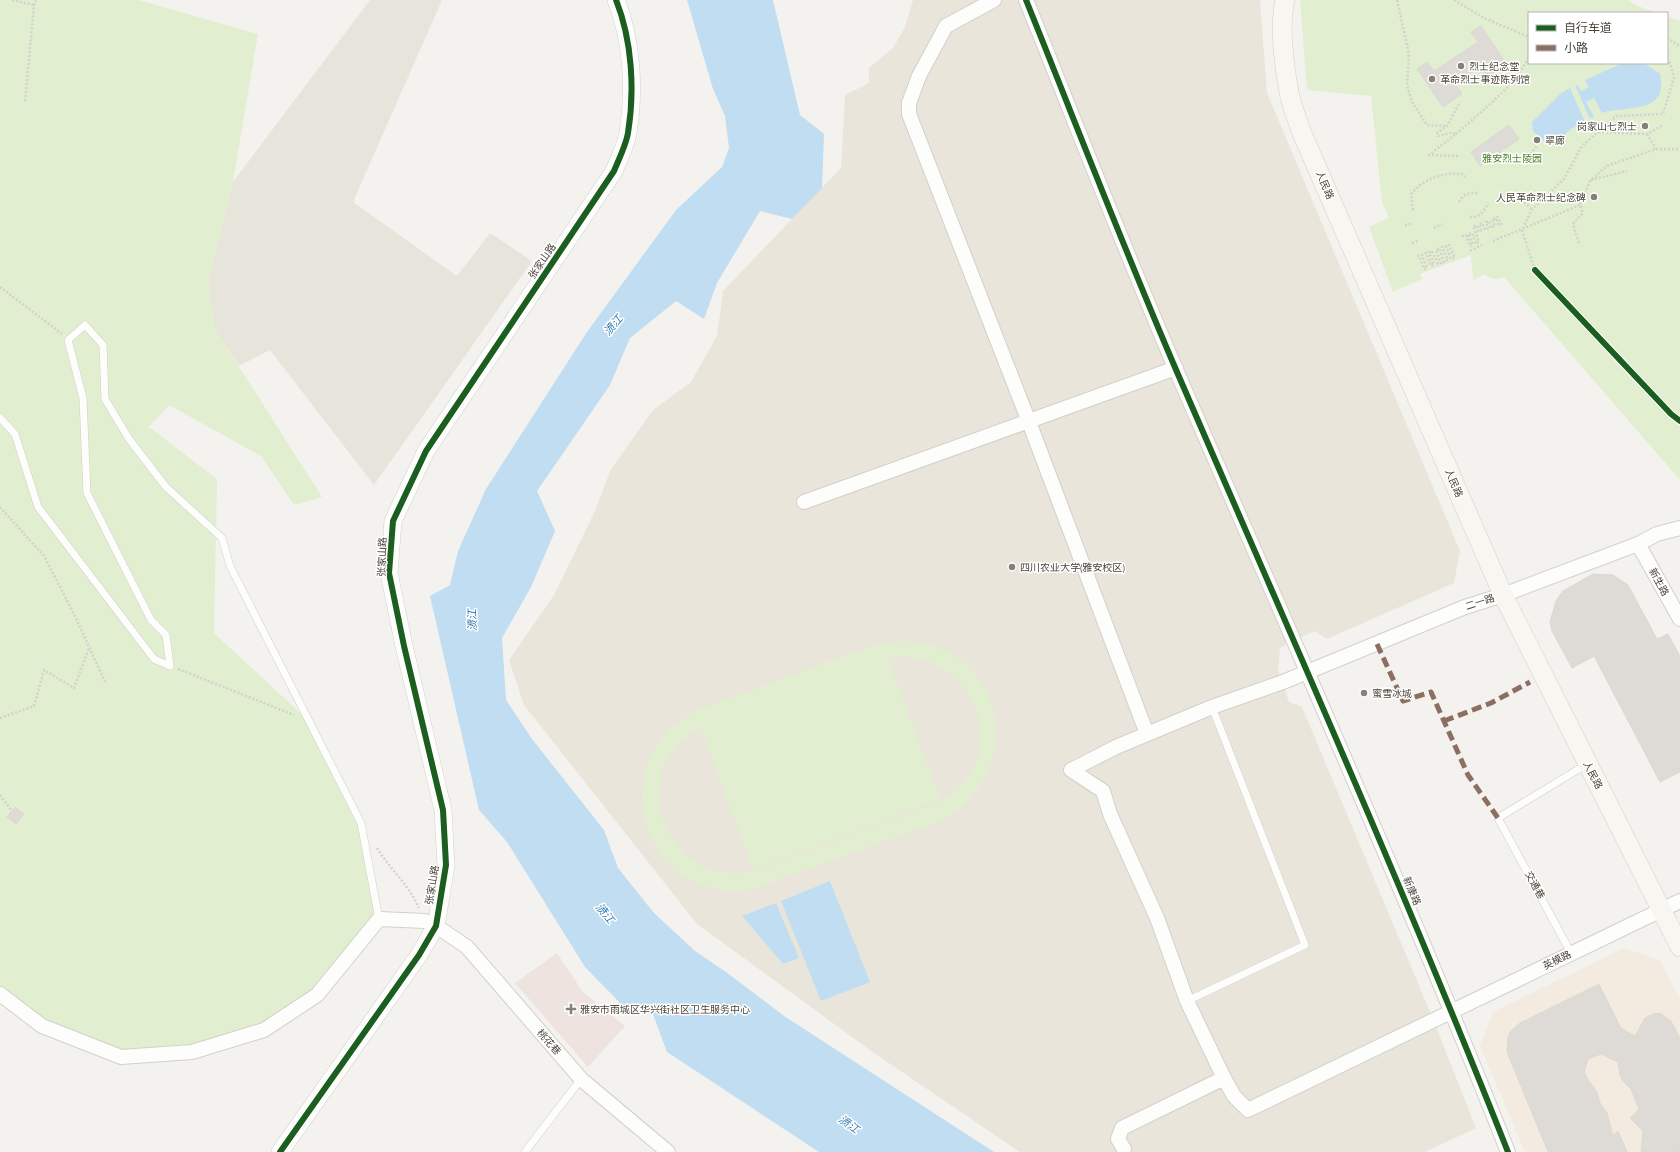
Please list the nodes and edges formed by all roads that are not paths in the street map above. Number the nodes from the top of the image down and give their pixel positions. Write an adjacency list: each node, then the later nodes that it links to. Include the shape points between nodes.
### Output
1 (616, 0): 20 (street, 张家山路, via 623,18 632,79 628,134 614,170 426,451 393,521 389,573 443,810 446,865)
2 (994, 0): 7 (street, via 946,26 918,76 909,103 909,114)
3 (1026, 0): 5 (street, 新康路)
4 (1285, 0): 11 (main road, 人民路, via 1284,56 1289,93 1301,131)
5 (1176, 368): 7 (street); 13 (street, 新康路)
6 (0, 418): 19 (lane, via 15,434 38,507 154,659 170,666 166,635 151,620 87,493 82,398 68,340 85,325 103,345 105,399 129,440 166,487 222,538 230,566 361,823)
7 (1029, 422): 8 (street); 15 (street)
8 (804, 502)
9 (1680, 528): 10 (street, 二一路, via 1657,534)
10 (1638, 544): 11 (street, 二一路); 12 (street, 新生路)
11 (1502, 595): 13 (street, 二一路, via 1465,607); 16 (main road, 人民路)
12 (1680, 619)
13 (1307, 672): 14 (street, 二一路); 25 (street, 新康路)
14 (1212, 707): 15 (street, 二一路); 24 (lane, via 1305,945)
15 (1147, 734): 24 (street, 二一路, via 1116,746 1071,770 1103,791 1110,814 1157,918)
16 (1588, 763): 18 (main road, 人民路); 22 (lane, 交通巷, via 1498,818)
17 (1680, 901): 18 (street, 英模路)
18 (1661, 910): 21 (main road, 人民路); 22 (street, 英模路)
19 (379, 919): 20 (street); 23 (street, via 317,995 264,1030 192,1052 120,1057 42,1026)
20 (430, 923): 27 (street, 桃花巷, via 467,947); 29 (street, 张家山路, via 419,955)
21 (1680, 947)
22 (1572, 953): 25 (street, 英模路)
23 (0, 994)
24 (1187, 1001): 26 (street)
25 (1452, 1011): 26 (street, 英模路, via 1248,1110 1234,1096); 32 (street, 新康路)
26 (1224, 1078): 28 (street, via 1122,1128 1118,1139)
27 (581, 1079): 30 (lane); 31 (street, 桃花巷)
28 (1124, 1149)
29 (280, 1152)
30 (525, 1152)
31 (668, 1152)
32 (1508, 1152)

